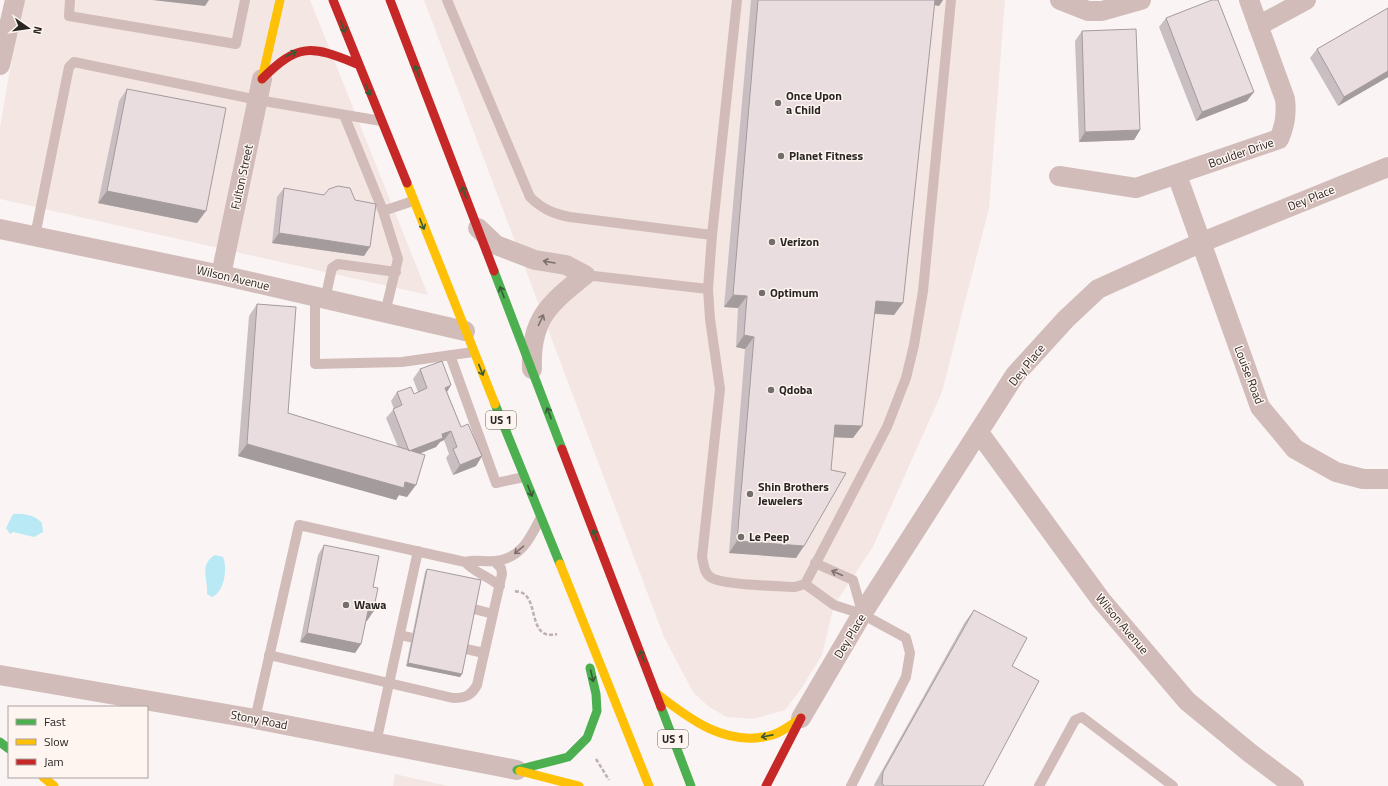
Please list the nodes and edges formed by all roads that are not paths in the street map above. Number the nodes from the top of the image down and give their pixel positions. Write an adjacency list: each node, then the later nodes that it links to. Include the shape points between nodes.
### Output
1 (15, 0): 16 (street)
2 (70, 0): 3 (lane, via 69,16 236,44)
3 (245, 0)
4 (280, 0): 17 (main road)
5 (333, 0): 15 (main road, US 1, one-way to 15)
6 (390, 0): 26 (main road, US 1, one-way to 6)
7 (446, 0): 28 (lane, via 530,197 539,207 570,217)
8 (737, 0): 28 (lane)
9 (951, 0): 48 (lane, via 923,291 914,345 906,378 887,426)
10 (1060, 0): 11 (street, via 1078,8 1095,11 1108,10)
11 (1141, 0)
12 (1249, 0): 14 (street, Boulder Drive)
13 (1306, 0): 14 (street)
14 (1258, 26): 22 (street, Boulder Drive, via 1286,99 1284,129 1279,139)
15 (357, 64): 17 (main road, one-way to 15, via 284,57 299,51 328,53); 20 (main road, US 1, one-way to 20)
16 (0, 65)
17 (262, 79): 18 (street, Fulton Street)
18 (258, 100): 19 (lane); 29 (lane, via 74,62 70,67); 32 (street, Fulton Street)
19 (344, 115): 20 (lane); 25 (lane)
20 (381, 121): 24 (main road, US 1)
21 (1388, 167): 30 (street, Dey Place)
22 (1177, 175): 23 (street, Boulder Drive, via 1136,188); 30 (street, Louise Road)
23 (1060, 176)
24 (413, 201): 25 (lane); 37 (main road, US 1, one-way to 37)
25 (383, 211): 31 (lane, via 398,259)
26 (478, 228): 33 (street, one-way to 26, via 566,265 535,260 496,245); 40 (main road, US 1, one-way to 26)
27 (0, 229): 29 (street, Wilson Avenue)
28 (712, 235): 34 (lane)
29 (35, 236): 32 (street, Wilson Avenue)
30 (1200, 243): 41 (street, Dey Place, via 1098,289 1066,319 1015,376); 43 (street, Louise Road, via 1260,407 1295,449 1336,472 1363,479)
31 (396, 272): 35 (lane, via 338,264 332,268); 36 (lane)
32 (221, 275): 35 (street, Wilson Avenue)
33 (585, 275): 34 (lane); 40 (street, one-way to 33, via 531,350 540,321 555,299)
34 (708, 289): 50 (lane, via 720,389 702,557 705,571 712,578 728,582 795,587)
35 (320, 298): 36 (street, Wilson Avenue); 39 (lane, via 315,364 402,362)
36 (385, 313): 37 (street, Wilson Avenue)
37 (465, 331): 38 (main road, US 1)
38 (473, 352): 39 (lane); 42 (main road, US 1, one-way to 42)
39 (450, 355): 42 (lane, via 496,483)
40 (533, 372): 64 (main road, US 1, one-way to 40)
41 (980, 434): 56 (street, Dey Place); 80 (street, Wilson Avenue, via 1101,600 1187,701)
42 (524, 477): 44 (main road, US 1, one-way to 44)
43 (1388, 478)
44 (541, 519): 46 (lane, one-way to 46, via 520,552); 49 (main road, US 1)
45 (418, 551): 47 (lane); 52 (lane); 61 (lane, via 300,525)
46 (494, 561): 47 (lane, via 475,559); 51 (lane, via 501,568)
47 (465, 562): 51 (lane, via 472,570 489,576)
48 (815, 563): 50 (lane); 56 (lane, one-way to 48, via 853,580)
49 (567, 584): 70 (main road, one-way to 70, via 593,678 597,711 587,738 568,757); 74 (main road, US 1)
50 (805, 584): 56 (lane, via 834,605)
51 (500, 586): 55 (lane)
52 (409, 596): 53 (lane); 57 (lane)
53 (420, 598)
54 (474, 609): 55 (lane)
55 (493, 614): 60 (lane)
56 (862, 614): 65 (street, Dey Place); 77 (lane, via 906,638 910,653 906,676)
57 (400, 635): 58 (lane); 63 (lane)
58 (413, 638)
59 (466, 649): 60 (lane)
60 (484, 653): 63 (lane, via 477,685 473,693 464,698 453,698)
61 (269, 655): 63 (lane); 66 (lane)
62 (0, 675): 66 (street, Stony Road)
63 (390, 683): 68 (lane)
64 (656, 692): 65 (main road, one-way to 64, via 772,735 730,737 683,715); 75 (main road, US 1)
65 (801, 718): 76 (main road)
66 (255, 719): 68 (street, Stony Road)
67 (0, 742): 69 (main road)
68 (376, 743): 70 (street, Stony Road)
69 (8, 749)
70 (517, 770): 73 (main road)
71 (44, 778): 72 (main road)
72 (54, 786)
73 (578, 786)
74 (649, 786)
75 (691, 786)
76 (766, 786)
77 (851, 786)
78 (1039, 786): 79 (lane, via 1075,720 1082,717)
79 (1174, 786)
80 (1294, 786)

